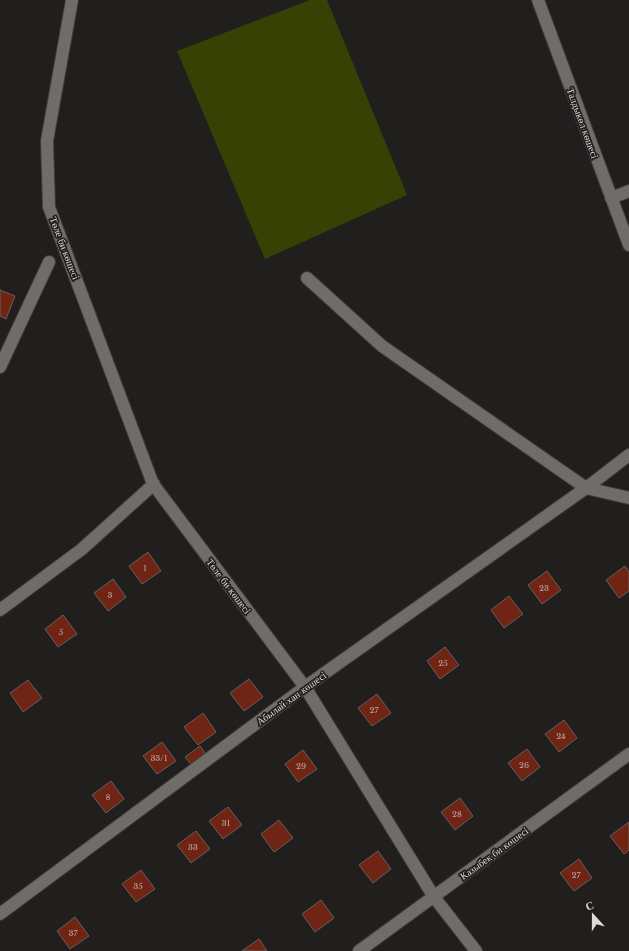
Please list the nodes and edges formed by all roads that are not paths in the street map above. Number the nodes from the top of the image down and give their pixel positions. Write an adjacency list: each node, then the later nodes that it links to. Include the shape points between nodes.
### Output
1 (72, 0): 10 (street, Төле би көшесі, via 47,141 49,207)
2 (538, 0): 4 (street, Талдыкөл көшесі)
3 (629, 191): 4 (street)
4 (611, 198): 5 (street, Талдыкөл көшесі)
5 (629, 245)
6 (49, 262): 8 (street, Төле би көшесі)
7 (307, 278): 11 (street, via 382,346)
8 (0, 367)
9 (629, 455): 11 (street, Абылай хан көшесі)
10 (154, 484): 13 (street, via 82,549); 14 (street, Төле би көшесі)
11 (586, 488): 12 (street); 14 (street, Абылай хан көшесі)
12 (629, 498)
13 (0, 610)
14 (305, 687): 16 (street, Төле би көшесі); 17 (street, Абылай хан көшесі)
15 (629, 754): 16 (street, Казыбек би көшесі)
16 (434, 897): 18 (street, Казыбек би көшесі); 19 (street, Төле би көшесі)
17 (0, 914)
18 (359, 951)
19 (476, 951)

